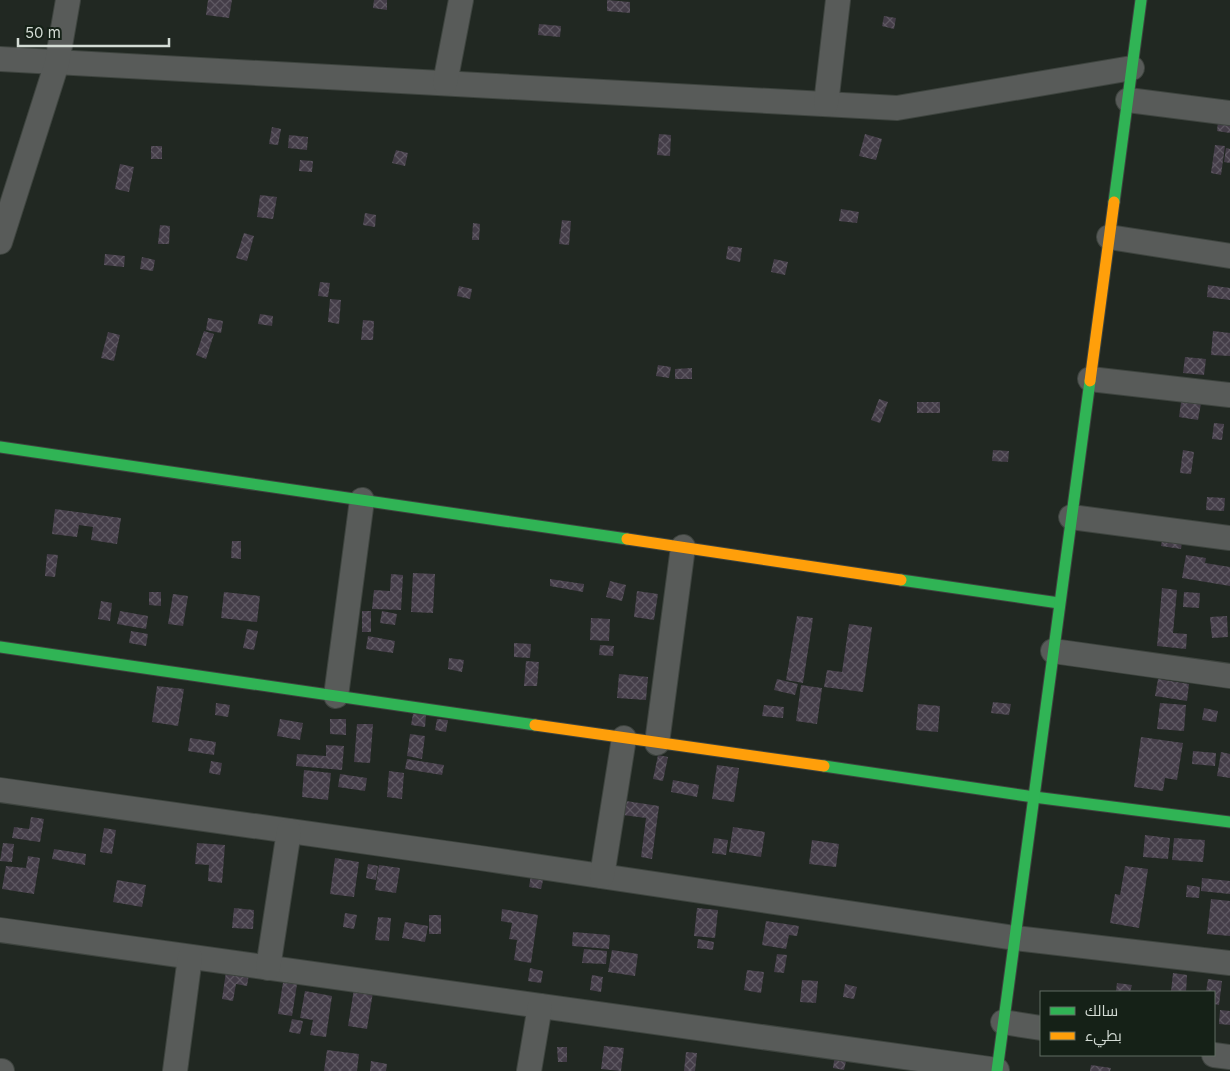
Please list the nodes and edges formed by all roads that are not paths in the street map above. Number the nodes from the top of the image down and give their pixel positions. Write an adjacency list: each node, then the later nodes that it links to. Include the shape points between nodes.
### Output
1 (68, 0): 6 (street)
2 (461, 0): 8 (street)
3 (838, 0): 10 (street)
4 (1141, 0): 7 (street)
5 (0, 60): 6 (street)
6 (57, 63): 8 (street); 13 (street)
7 (1132, 68): 9 (street); 10 (street, via 896,108)
8 (445, 84): 10 (street)
9 (1128, 100): 11 (street); 12 (street)
10 (826, 104)
11 (1230, 112)
12 (1109, 237): 14 (street); 15 (street)
13 (0, 242)
14 (1230, 256)
15 (1090, 379): 16 (street); 19 (street)
16 (1230, 395)
17 (0, 447): 18 (street)
18 (362, 500): 21 (street); 26 (street)
19 (1072, 517): 20 (street); 22 (street)
20 (1230, 538)
21 (683, 547): 22 (street); 28 (street)
22 (1059, 603): 24 (street)
23 (0, 647): 26 (street)
24 (1054, 651): 25 (street); 30 (street)
25 (1230, 676)
26 (336, 696): 27 (street)
27 (624, 738): 28 (street); 33 (street)
28 (657, 743): 30 (street)
29 (0, 790): 32 (street)
30 (1034, 797): 31 (street); 35 (street)
31 (1230, 822)
32 (289, 831): 33 (street); 38 (street)
33 (602, 876): 35 (street)
34 (0, 930): 36 (street)
35 (1015, 938): 37 (street); 40 (street)
36 (190, 957): 38 (street); 45 (street)
37 (1230, 963)
38 (268, 968): 39 (street)
39 (540, 1006): 44 (street); 46 (street)
40 (1003, 1022): 41 (street); 44 (street)
41 (1040, 1028)
42 (1215, 1055): 43 (street)
43 (1230, 1057)
44 (997, 1070)
45 (174, 1071)
46 (529, 1071)

